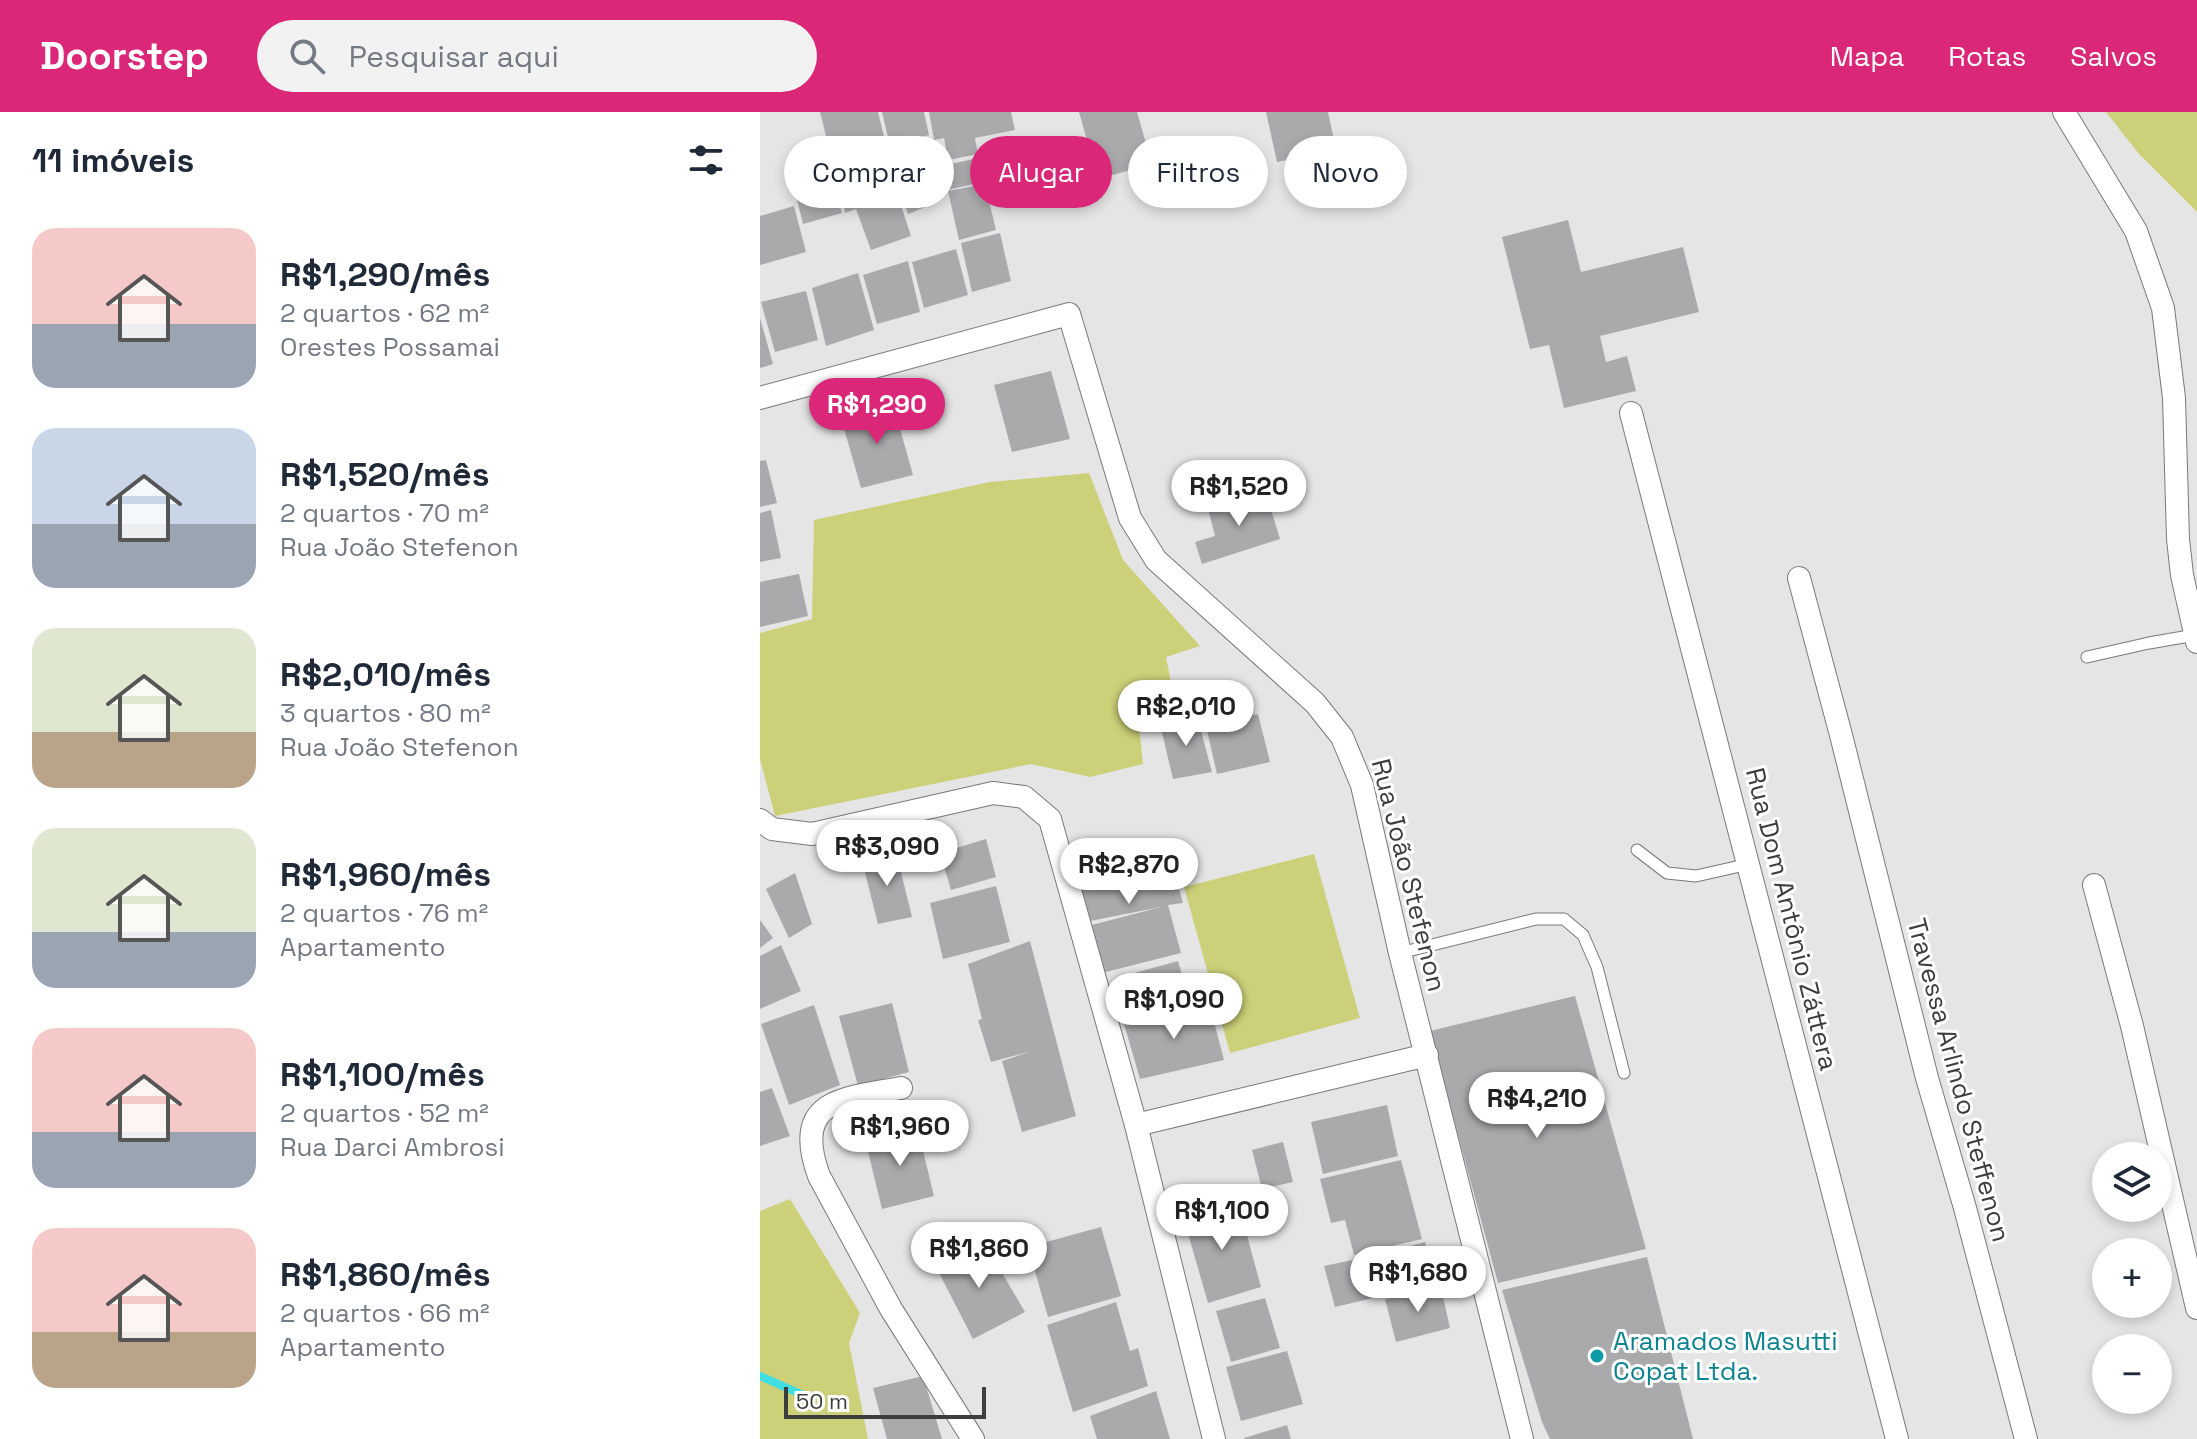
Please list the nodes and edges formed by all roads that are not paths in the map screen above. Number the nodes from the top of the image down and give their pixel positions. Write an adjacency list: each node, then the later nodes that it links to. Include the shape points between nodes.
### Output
1 (2064, 112): 5 (street, via 2136,231 2163,308 2174,398 2178,539)
2 (760, 398): 11 (street, Rua João Stefenon, via 1069,314 1130,518 1156,560 1315,703 1342,737 1362,785)
3 (1631, 413): 9 (street, Rua Dom Antônio Záttera)
4 (1799, 578): 21 (street, Travessa Arlindo Steffenon)
5 (2196, 638): 6 (lane)
6 (2087, 657)
7 (766, 825): 15 (street, via 812,834 993,793 1024,797 1050,819)
8 (1637, 850): 9 (lane, via 1667,873 1696,876)
9 (1749, 864): 20 (street, Rua Dom Antônio Záttera)
10 (2094, 885): 16 (street, via 2136,1039)
11 (1400, 953): 12 (street, Rua João Stefenon); 13 (lane, via 1536,919 1564,919 1583,935 1597,967)
12 (1427, 1055): 15 (street); 19 (street, Rua João Stefenon)
13 (1624, 1073)
14 (901, 1088): 17 (street, via 852,1097 821,1112 809,1135 812,1156 891,1309)
15 (1136, 1125): 18 (street)
16 (2197, 1308)
17 (973, 1439)
18 (1214, 1439)
19 (1522, 1439)
20 (1897, 1439)
21 (2026, 1439)

